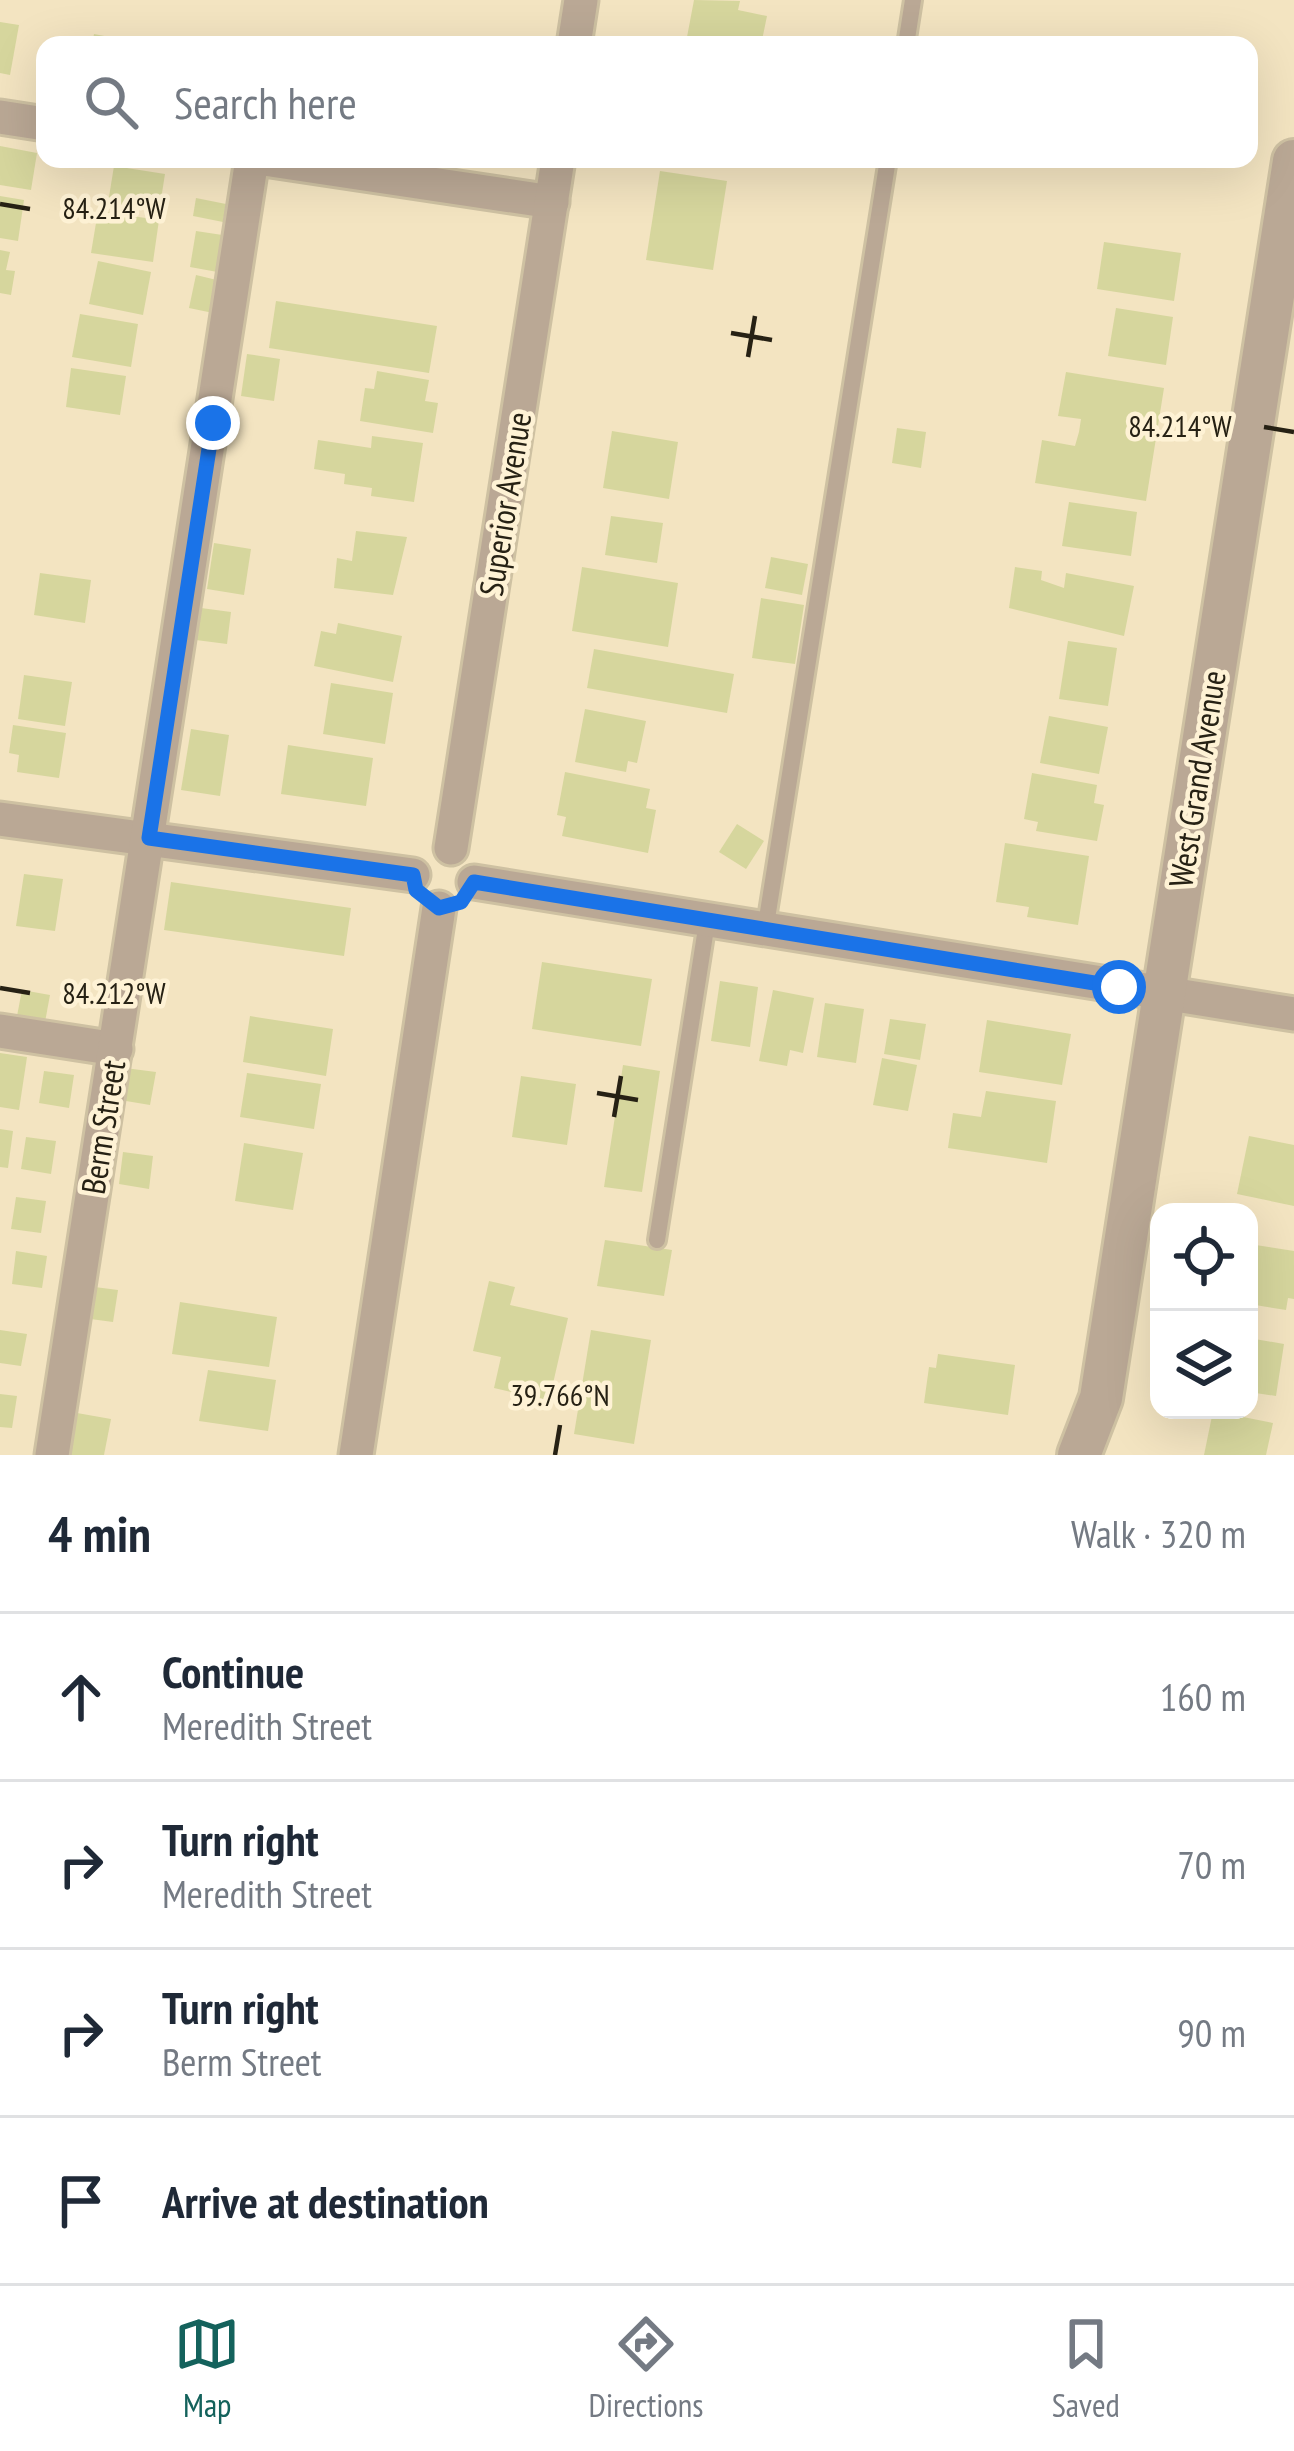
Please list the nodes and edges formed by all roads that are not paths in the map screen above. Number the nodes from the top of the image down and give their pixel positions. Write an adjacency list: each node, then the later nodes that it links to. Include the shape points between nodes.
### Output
1 (580, 0): 3 (street)
2 (914, 0): 4 (lane)
3 (575, 36)
4 (908, 36)
5 (0, 116): 6 (street)
6 (36, 122)
7 (1294, 161): 21 (street, West Grand Avenue)
8 (251, 168): 14 (street, Berm Street)
9 (324, 168): 12 (street)
10 (557, 168): 12 (street, Superior Avenue)
11 (887, 168): 20 (lane)
12 (552, 202): 15 (street, Superior Avenue)
13 (0, 819): 14 (street)
14 (149, 838): 16 (street); 24 (street, Berm Street)
15 (451, 848): 16 (street, via 426,853); 17 (street, via 469,861)
16 (413, 875): 18 (street, via 416,890)
17 (474, 882): 18 (street, via 461,902); 19 (street)
18 (439, 908): 28 (street)
19 (707, 922): 20 (street); 25 (lane)
20 (765, 932): 21 (street)
21 (1162, 994): 22 (street); 26 (street, West Grand Avenue)
22 (1294, 1014)
23 (0, 1031): 24 (street)
24 (116, 1049): 27 (street, Berm Street)
25 (657, 1240)
26 (1101, 1397): 29 (street, West Grand Avenue); 30 (street, West Grand Avenue)
27 (52, 1455)
28 (356, 1455)
29 (1079, 1455)
30 (1109, 1455)

